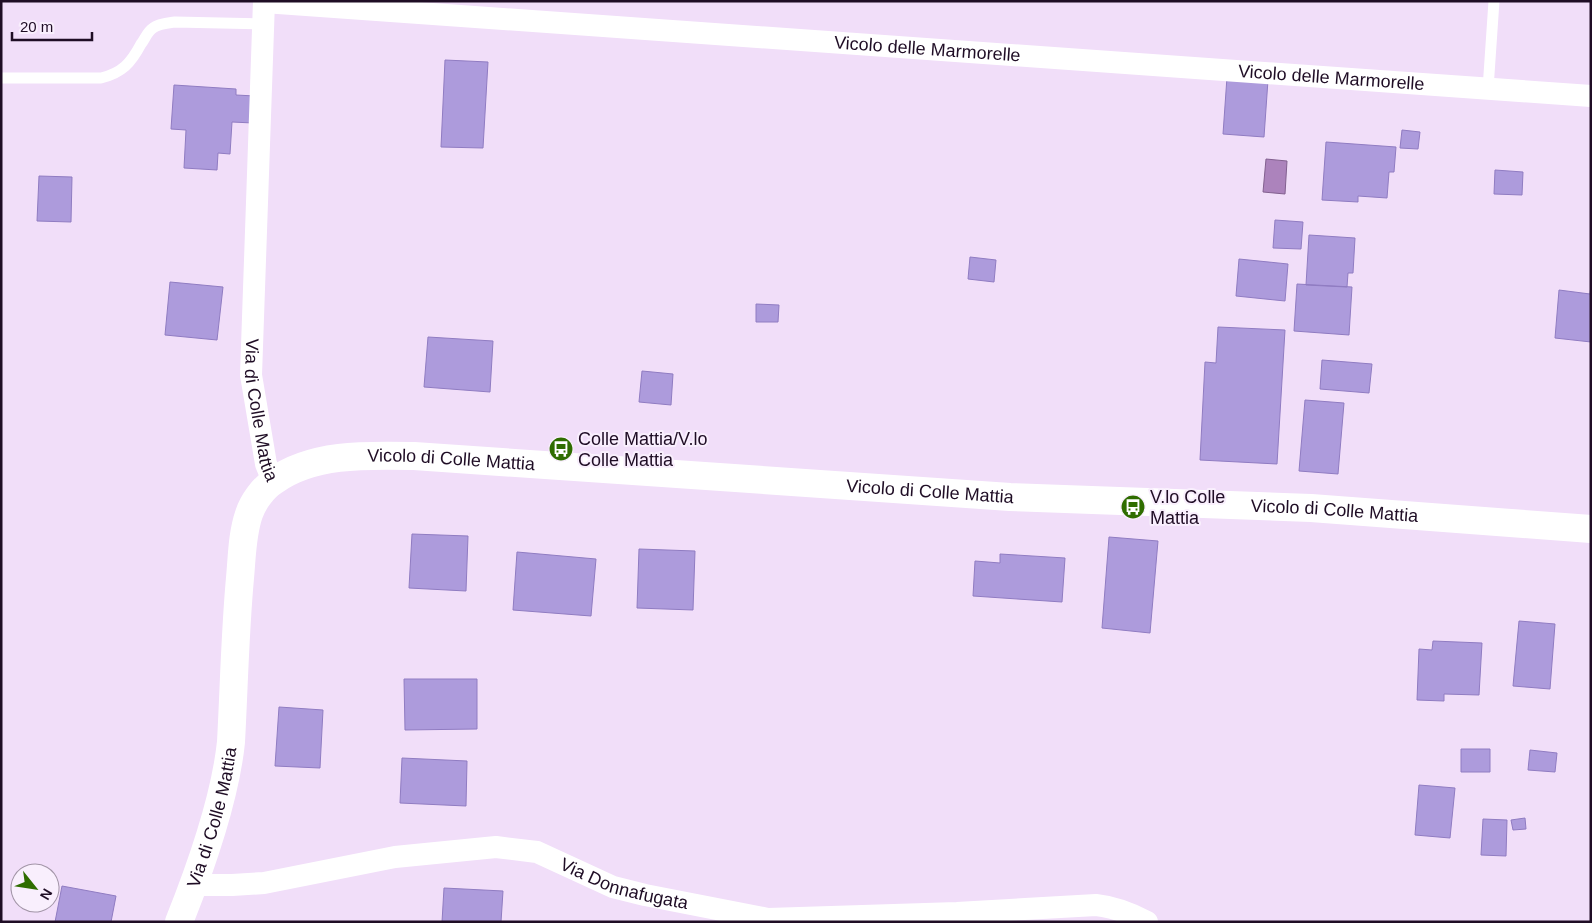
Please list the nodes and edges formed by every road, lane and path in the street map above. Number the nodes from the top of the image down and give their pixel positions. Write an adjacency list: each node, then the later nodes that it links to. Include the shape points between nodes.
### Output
1 (1494, 1): 5 (lane)
2 (264, 2): 3 (street, Via di Colle Mattia); 5 (street, Vicolo delle Marmorelle)
3 (263, 24): 4 (lane, via 175,22 161,25 153,28 126,66 115,75 101,78); 7 (street, Via di Colle Mattia, via 251,375 266,464)
4 (1, 78)
5 (1488, 89): 6 (street, Vicolo delle Marmorelle)
6 (1591, 96)
7 (273, 481): 8 (street, Vicolo di Colle Mattia, via 316,462 376,455 414,456 1010,497 1310,508); 9 (street, Via di Colle Mattia, via 250,511 246,526 238,597 229,759)
8 (1591, 529)
9 (193, 885): 10 (street, Via Donnafugata, via 264,883 395,857 496,847 537,852 613,887); 11 (street, Via di Colle Mattia)
10 (720, 916): 12 (street, Via Donnafugata, via 768,919 1096,904 1133,914)
11 (179, 922)
12 (1147, 922)

